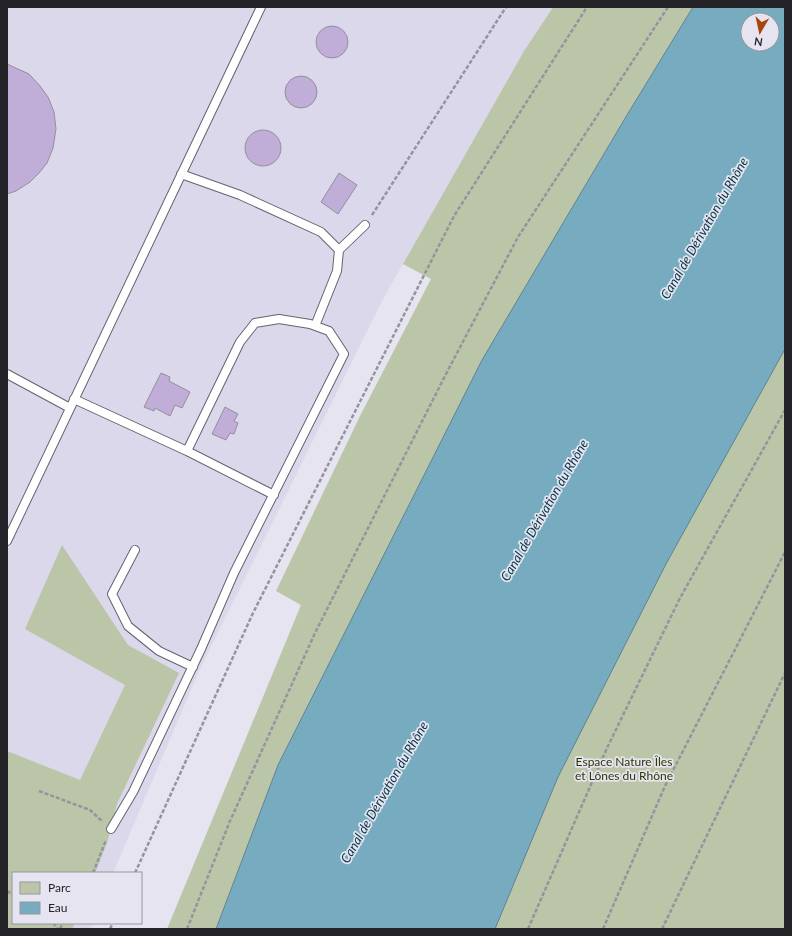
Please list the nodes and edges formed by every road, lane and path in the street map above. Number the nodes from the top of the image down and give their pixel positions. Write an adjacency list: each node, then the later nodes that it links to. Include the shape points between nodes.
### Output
1 (261, 7): 5 (lane)
2 (506, 7): 6 (path)
3 (587, 7): 23 (path, via 454,216 253,613)
4 (668, 7): 24 (path, via 518,237 447,372 315,633 230,821)
5 (181, 174): 7 (lane, via 240,195 321,232); 10 (lane)
6 (365, 225): 7 (lane)
7 (340, 250): 8 (lane, via 338,271)
8 (315, 326): 13 (lane, via 280,318 255,323 240,342); 14 (lane, via 329,331 344,354)
9 (7, 374): 11 (lane)
10 (74, 399): 11 (lane); 13 (lane)
11 (70, 408): 15 (lane)
12 (785, 410): 25 (path, via 680,598 608,748)
13 (187, 451): 14 (lane)
14 (274, 495): 18 (lane, via 234,574)
15 (7, 541)
16 (135, 550): 18 (lane, via 112,594 128,626 158,651)
17 (785, 552): 26 (path, via 666,786)
18 (193, 668): 21 (lane, via 133,792)
19 (785, 673): 27 (path)
20 (39, 791): 21 (path, via 90,810)
21 (111, 829): 22 (path)
22 (93, 872)
23 (135, 872)
24 (188, 929)
25 (528, 929)
26 (603, 929)
27 (662, 929)

